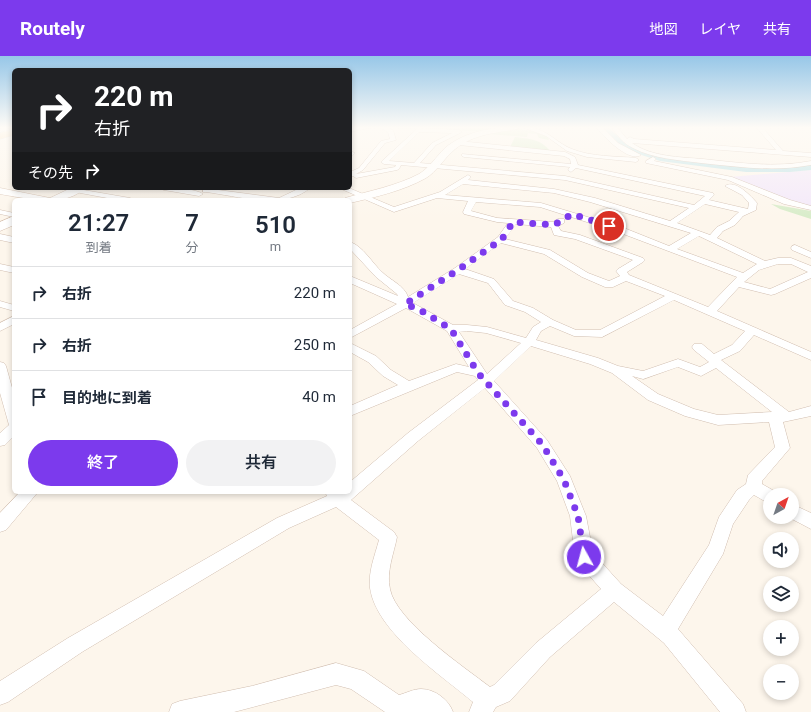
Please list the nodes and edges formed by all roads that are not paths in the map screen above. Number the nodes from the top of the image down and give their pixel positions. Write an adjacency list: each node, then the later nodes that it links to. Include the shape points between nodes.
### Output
1 (370, 158): 19 (street)
2 (389, 158): 12 (street, via 384,162)
3 (422, 158): 14 (street)
4 (442, 158): 15 (street)
5 (463, 158): 11 (street)
6 (572, 158): 16 (street)
7 (620, 158): 10 (street)
8 (643, 158): 10 (street)
9 (670, 158): 13 (street, via 767,167)
10 (650, 160): 20 (street); 24 (street)
11 (459, 161): 15 (street); 16 (street); 17 (street)
12 (401, 163): 14 (street); 19 (street, via 397,168)
13 (811, 163)
14 (415, 165): 15 (street)
15 (434, 166): 36 (street, via 425,174 410,181)
16 (574, 166): 22 (street); 25 (street)
17 (475, 170): 25 (street); 26 (street)
18 (811, 170): 20 (street)
19 (352, 174): 28 (street, via 367,180)
20 (778, 174): 21 (street)
21 (766, 175)
22 (646, 176): 27 (street); 27 (street, via 656,168 689,175)
23 (746, 176): 24 (street)
24 (720, 177): 49 (street, via 730,178 787,202); 50 (street, via 722,184 745,193 753,203 752,210)
25 (565, 178): 35 (street); 48 (street)
26 (462, 182): 35 (street); 37 (street)
27 (679, 183): 46 (street, via 710,195)
28 (352, 184)
29 (75, 190): 39 (street)
30 (82, 190): 40 (street)
31 (204, 190): 41 (street); 42 (street)
32 (303, 190): 43 (street)
33 (348, 190): 36 (street)
34 (0, 191): 38 (street)
35 (554, 191): 47 (street); 56 (street)
36 (362, 196): 37 (street, via 394,210); 44 (street)
37 (436, 196): 45 (street)
38 (36, 198)
39 (58, 198)
40 (120, 198)
41 (193, 198)
42 (265, 198)
43 (285, 198)
44 (352, 199)
45 (473, 199): 47 (street); 55 (street, via 467,212)
46 (704, 201): 48 (street); 50 (street)
47 (541, 205): 52 (street)
48 (694, 207): 56 (street)
49 (811, 208)
50 (746, 211): 61 (street)
51 (0, 212): 53 (street)
52 (572, 214): 57 (street); 67 (street)
53 (12, 215)
54 (12, 221): 58 (street)
55 (513, 222): 57 (street); 63 (street)
56 (671, 224): 59 (street)
57 (554, 225): 76 (street, via 557,233 577,237 640,260 621,271)
58 (0, 227)
59 (698, 233): 61 (street); 67 (street)
60 (0, 237): 62 (street)
61 (712, 238): 70 (street)
62 (12, 240)
63 (500, 240): 66 (street); 73 (street)
64 (546, 241): 66 (street)
65 (352, 246): 81 (street, via 379,276 402,293)
66 (531, 247): 76 (street, via 547,252 585,276 609,285)
67 (670, 248): 77 (street)
68 (795, 248): 69 (street)
69 (811, 255)
70 (764, 264): 74 (street, via 772,261 792,261); 77 (street)
71 (0, 267): 72 (street)
72 (12, 270)
73 (458, 270): 81 (street); 85 (street, via 491,281 509,303 529,310)
74 (811, 270)
75 (811, 274): 77 (street, via 804,283 771,292)
76 (626, 277): 79 (street)
77 (740, 279): 83 (street)
78 (352, 280): 81 (street)
79 (673, 296): 83 (street); 85 (street, via 600,334 574,333)
80 (0, 304): 82 (street)
81 (405, 304): 87 (street); 89 (street)
82 (12, 307)
83 (711, 312): 88 (street)
84 (12, 319): 86 (street)
85 (549, 322): 90 (street, via 537,329)
86 (0, 328)
87 (451, 329): 90 (street, via 487,330 514,336); 97 (street)
88 (752, 330): 93 (street); 94 (street, via 736,348)
89 (352, 332)
90 (528, 343): 96 (street, via 571,354); 97 (street)
91 (698, 347): 94 (street)
92 (352, 348): 98 (street, via 372,359 387,373)
93 (811, 356)
94 (715, 361): 96 (street, via 701,372 678,363 643,375); 102 (street)
95 (0, 366): 101 (street)
96 (616, 370): 102 (street, via 653,397 690,413 718,420)
97 (482, 377): 98 (street, via 456,368); 105 (street); 113 (street, via 542,444 564,480 578,516 584,557)
98 (408, 386): 99 (street)
99 (352, 410)
100 (811, 411): 102 (street)
101 (12, 414)
102 (781, 417): 106 (street, via 783,448 754,479)
103 (12, 430): 104 (street)
104 (0, 441)
105 (352, 486)
106 (754, 487): 107 (street); 114 (street, via 743,495 725,522 717,548)
107 (763, 493)
108 (28, 494): 112 (street)
109 (342, 494): 115 (street, via 282,523 75,645); 116 (street, via 388,537 380,571 380,590 397,622)
110 (799, 514): 111 (street)
111 (811, 522)
112 (0, 525)
113 (614, 590): 114 (street); 116 (street, via 543,650 502,693)
114 (664, 630): 119 (street)
115 (0, 694)
116 (484, 705)
117 (180, 712): 118 (street, via 252,697 336,674 356,679 397,707 420,700 430,702)
118 (442, 712)
119 (735, 712)

